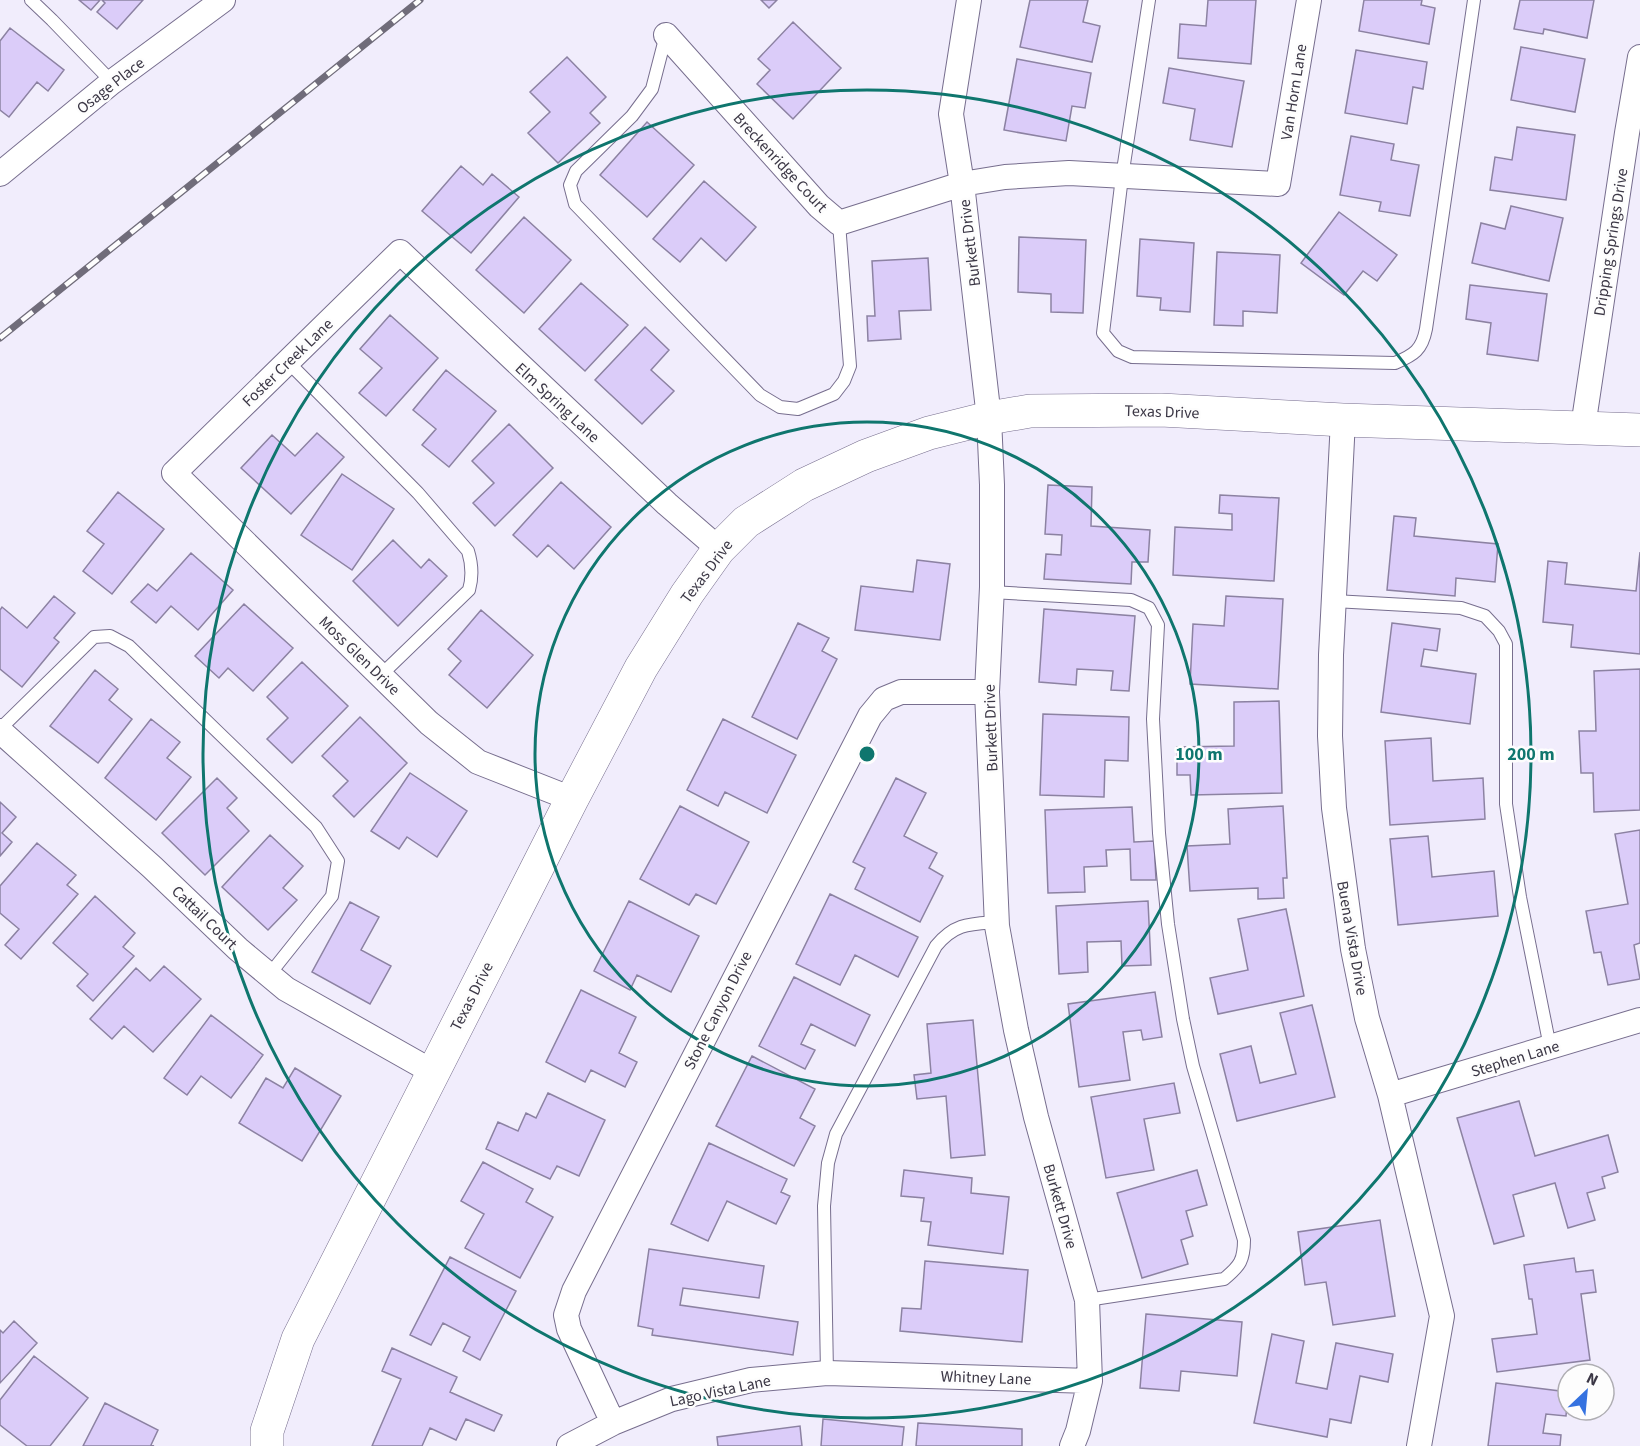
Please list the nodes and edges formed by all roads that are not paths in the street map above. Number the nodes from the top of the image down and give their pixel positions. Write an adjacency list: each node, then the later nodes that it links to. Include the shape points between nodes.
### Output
1 (31, 0): 9 (lane)
2 (223, 0): 9 (street, Osage Place)
3 (969, 0): 12 (street, Burkett Drive, via 951,114)
4 (1149, 0): 11 (lane)
5 (1308, 0): 13 (street, Van Horn Lane)
6 (1474, 0): 11 (lane, via 1426,329 1423,343 1410,357 1395,363 1132,357 1118,351 1103,333)
7 (666, 35): 14 (street, Breckenridge Court, via 819,206); 14 (lane, via 652,88 632,116 576,171 570,185 575,204 760,395 780,407 798,409 834,394 850,366)
8 (1640, 57): 19 (street, Dripping Springs Drive)
9 (112, 82): 10 (street, Osage Place)
10 (0, 174)
11 (1122, 177): 12 (street, Breckenridge Court, via 1069,173); 13 (street, Breckenridge Court)
12 (962, 184): 14 (street, Breckenridge Court); 17 (street, Burkett Drive)
13 (1278, 184)
14 (839, 223)
15 (400, 252): 16 (street, Foster Creek Lane); 22 (street, Elm Spring Lane)
16 (288, 362): 21 (street, Foster Creek Lane); 25 (lane, via 418,493 468,551 472,562 469,590)
17 (989, 418): 18 (street, Texas Drive, via 1030,411 1096,409); 22 (street, Texas Drive, via 929,433 804,485 746,522); 23 (street, Burkett Drive)
18 (1343, 420): 19 (street, Texas Drive); 24 (street, Buena Vista Drive)
19 (1582, 427): 20 (street, Texas Drive)
20 (1640, 430)
21 (174, 473): 25 (street, Moss Glen Drive)
22 (719, 549): 28 (street, Texas Drive, via 641,669)
23 (992, 592): 26 (street, Burkett Drive); 35 (lane, via 1131,600 1149,608 1158,625 1153,719 1168,924 1193,1066 1244,1240 1244,1255 1224,1279)
24 (1334, 601): 32 (lane, via 1461,608 1485,616 1506,644 1506,804); 34 (street, Buena Vista Drive, via 1330,736 1334,808 1353,949 1367,1018)
25 (381, 675): 28 (street, Moss Glen Drive, via 429,723 478,762)
26 (987, 692): 29 (street, Burkett Drive); 39 (street, Stone Canyon Drive, via 901,692 884,699 870,716 709,1027 569,1301 569,1329)
27 (0, 730): 30 (street, Cattail Court); 30 (lane, via 94,637 110,636 129,645 316,827 338,861 332,896)
28 (572, 799): 33 (street, Texas Drive)
29 (997, 922): 35 (street, Burkett Drive, via 1036,1117); 36 (lane, via 954,929 936,946 836,1134 824,1186)
30 (269, 975): 33 (street, Cattail Court, via 286,989)
31 (1640, 1020): 32 (street, Stephen Lane)
32 (1550, 1047): 34 (street, Stephen Lane)
33 (433, 1072): 40 (street, Texas Drive, via 298,1338 267,1431)
34 (1390, 1095): 43 (street, Buena Vista Drive, via 1442,1316)
35 (1087, 1300): 38 (street, Burkett Drive)
36 (827, 1373): 37 (street, Lago Vista Lane); 39 (street, Lago Vista Lane, via 751,1380 672,1399)
37 (881, 1374): 38 (street, Whitney Lane)
38 (1090, 1381): 42 (street, Burkett Drive)
39 (613, 1423): 41 (street, Lago Vista Lane)
40 (267, 1446)
41 (569, 1446)
42 (1072, 1446)
43 (1419, 1446)

